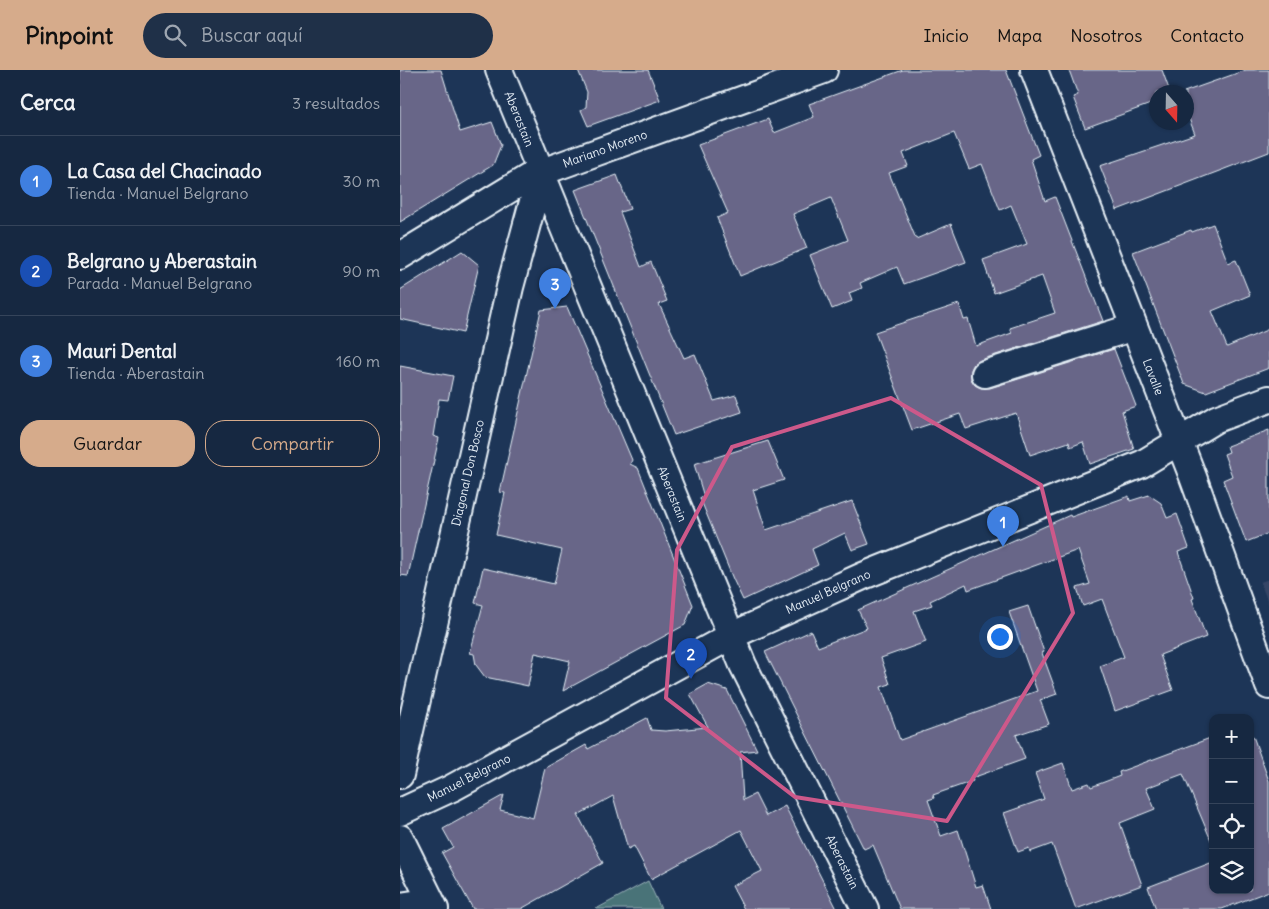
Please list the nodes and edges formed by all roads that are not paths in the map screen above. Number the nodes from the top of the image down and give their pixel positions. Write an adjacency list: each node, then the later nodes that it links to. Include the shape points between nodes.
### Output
1 (499, 70): 4 (street, Aberastain)
2 (824, 70): 4 (street, Mariano Moreno)
3 (1034, 70): 6 (street, Lavalle)
4 (541, 172): 5 (street, Mariano Moreno); 10 (street, Aberastain); 12 (street, Diagonal Don Bosco, via 510,287)
5 (400, 256)
6 (1134, 326): 7 (street); 9 (street, Lavalle)
7 (985, 374)
8 (1269, 399): 9 (street, Manuel Belgrano, via 1216,419)
9 (1179, 442): 10 (street, Manuel Belgrano, via 1142,464 863,576); 11 (street, Lavalle)
10 (731, 636): 14 (street, Manuel Belgrano, via 452,788); 19 (street, Aberastain)
11 (1269, 686)
12 (409, 708): 13 (street, Diagonal Don Bosco)
13 (400, 775)
14 (400, 812)
15 (400, 838): 16 (street)
16 (410, 875): 18 (street)
17 (400, 906): 18 (street, via 413,904)
18 (435, 908)
19 (865, 909)

